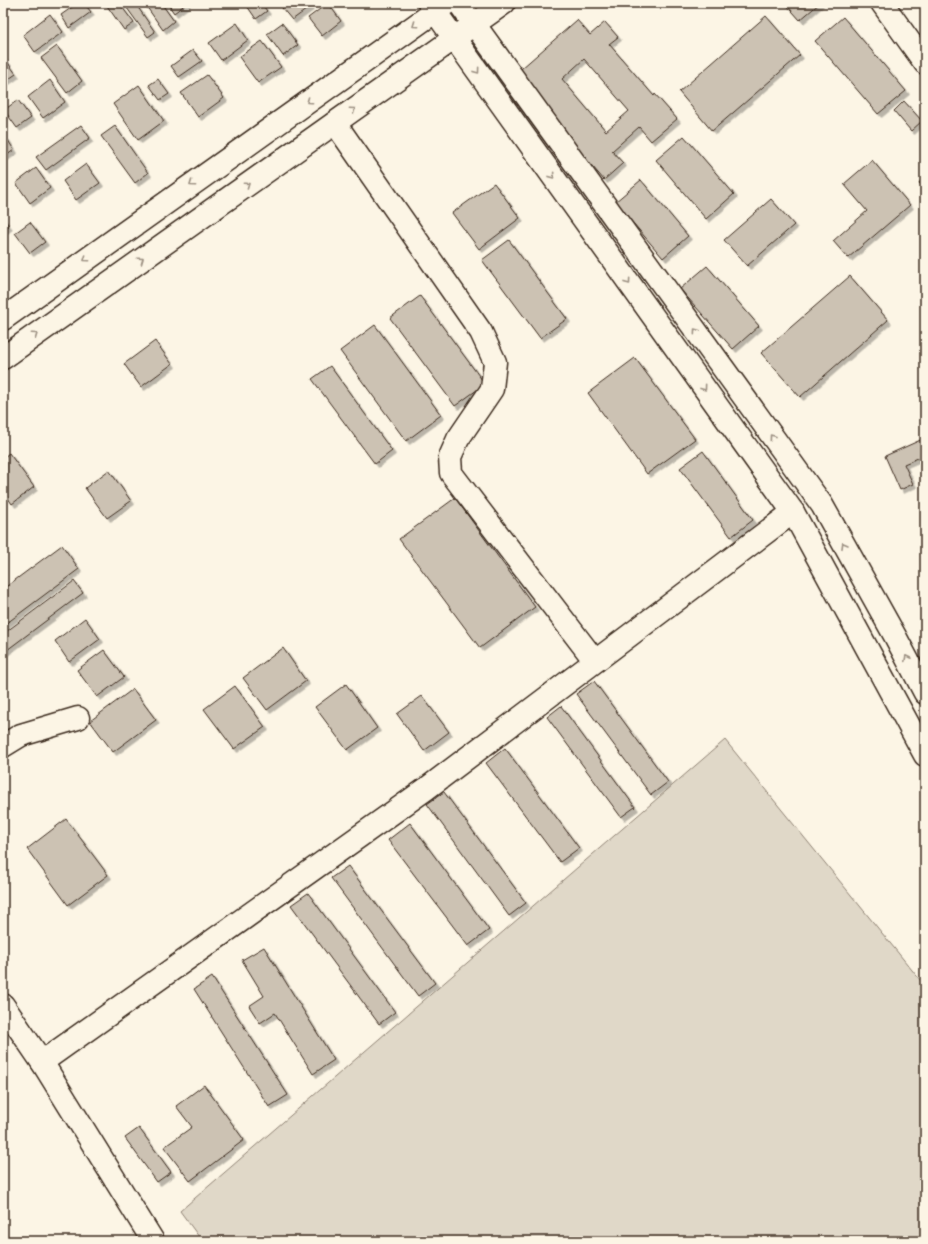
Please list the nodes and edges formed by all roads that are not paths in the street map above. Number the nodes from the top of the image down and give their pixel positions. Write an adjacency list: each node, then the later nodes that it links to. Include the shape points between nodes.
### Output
1 (459, 3): 5 (street)
2 (504, 3): 5 (street)
3 (882, 3): 7 (street)
4 (437, 6): 6 (street); 9 (street, one-way to 9)
5 (474, 25): 6 (street); 13 (street, one-way to 5, via 822,505)
6 (454, 39): 8 (street, one-way to 6); 11 (street, one-way to 11)
7 (925, 63)
8 (335, 123): 10 (street, one-way to 8); 12 (street, via 481,332 495,362 492,389 458,439 450,457 451,473)
9 (3, 319)
10 (3, 358)
11 (793, 512): 12 (street); 16 (street)
12 (595, 661): 18 (street, via 426,789)
13 (925, 693)
14 (78, 718): 15 (street, via 21,735)
15 (3, 746)
16 (925, 755)
17 (3, 1005): 18 (street)
18 (42, 1062): 19 (street)
19 (153, 1241)

